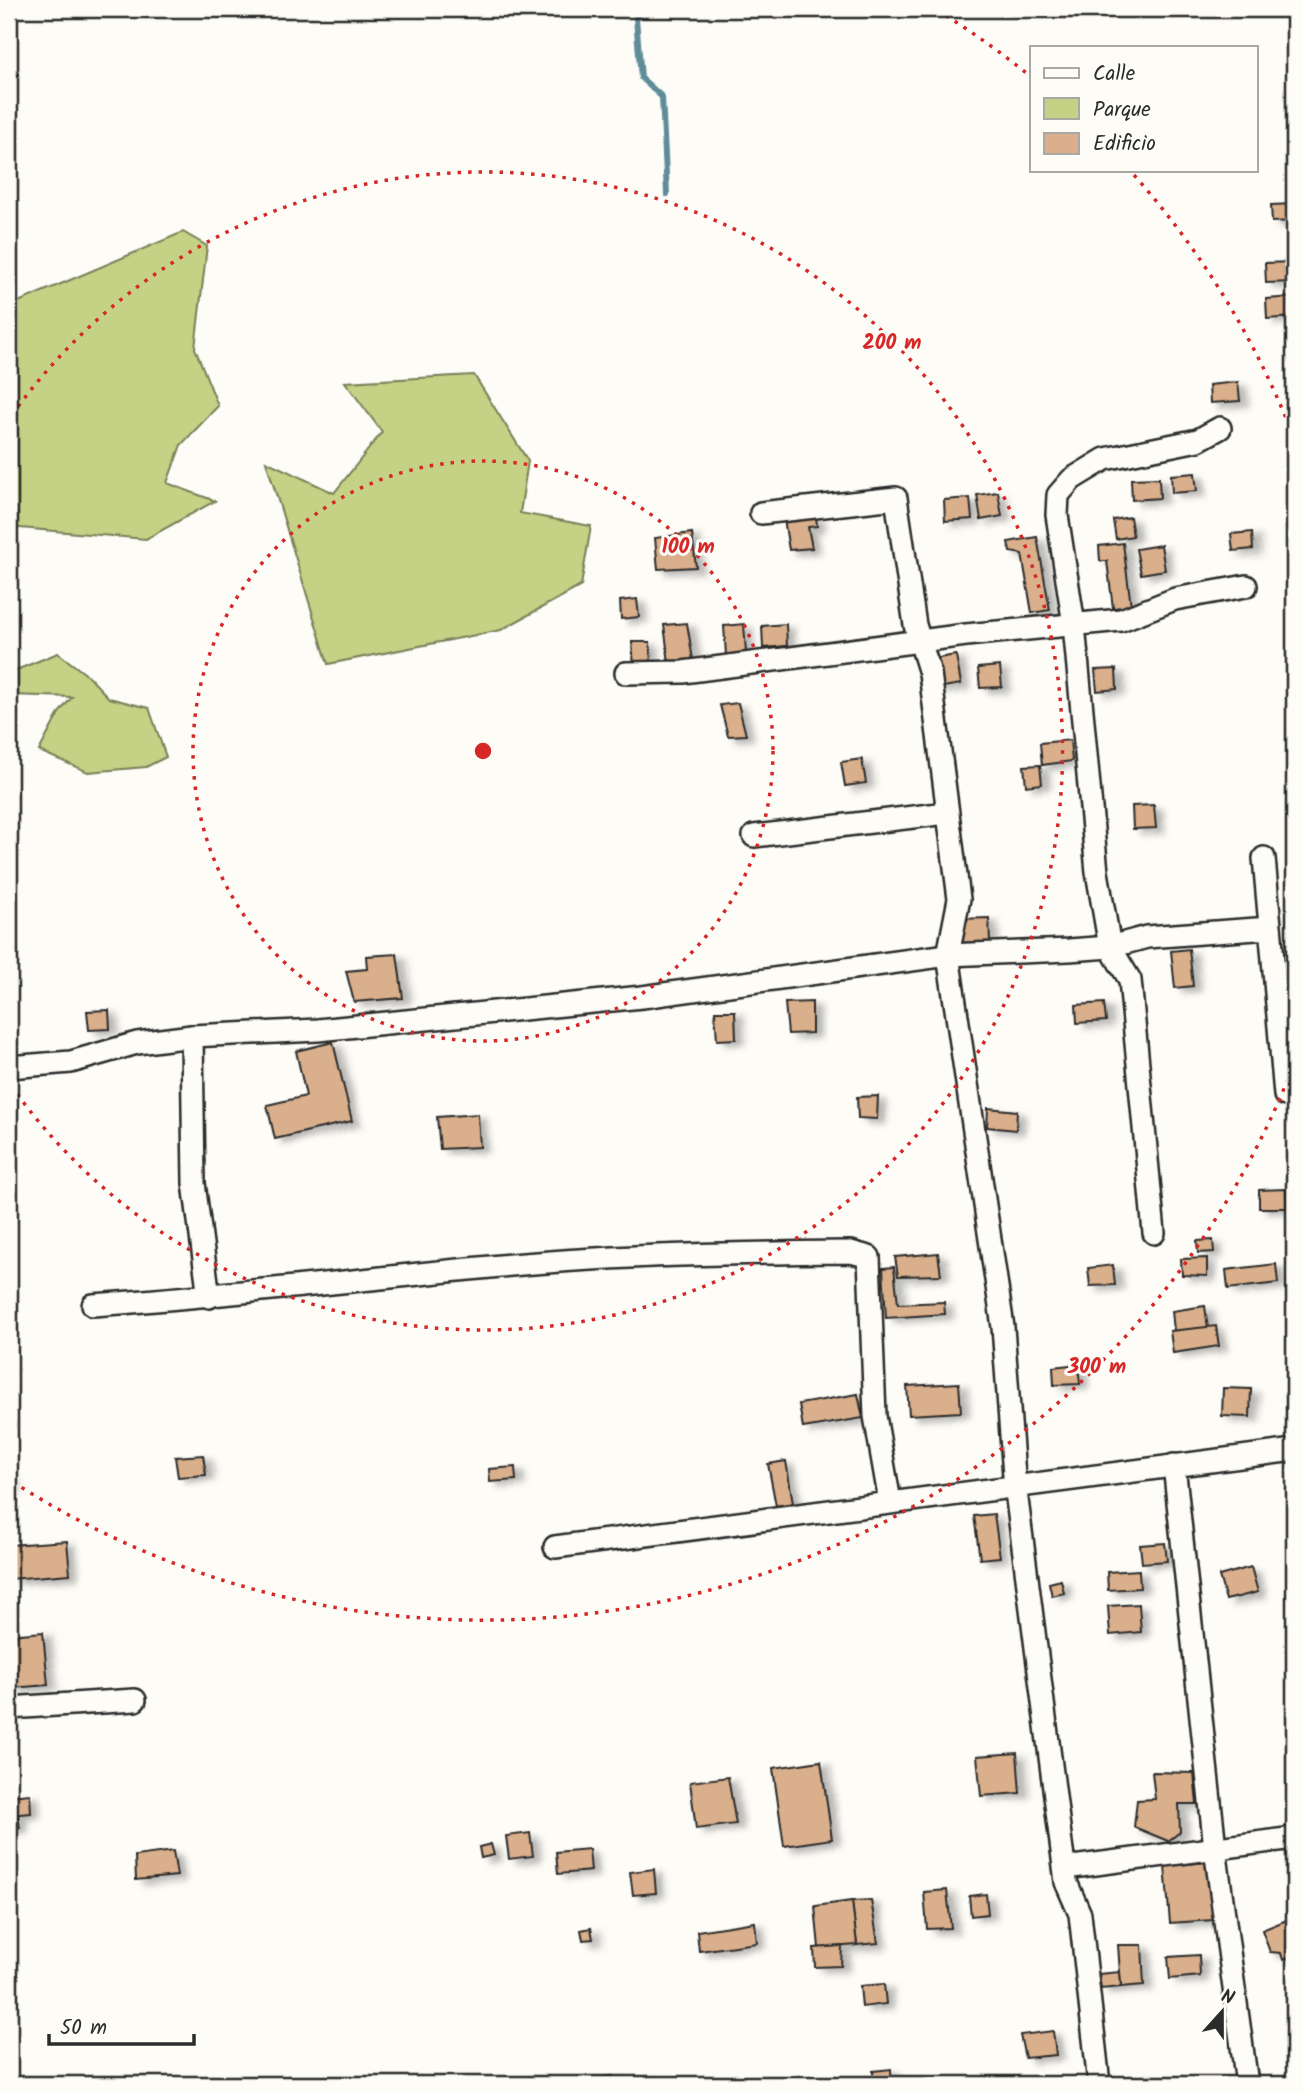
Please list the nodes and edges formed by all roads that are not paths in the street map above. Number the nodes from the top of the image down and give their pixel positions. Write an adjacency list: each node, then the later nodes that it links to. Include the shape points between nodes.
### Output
1 (1220, 428): 4 (street, via 1198,440 1105,459 1072,479 1058,495)
2 (761, 513): 5 (street, via 896,498)
3 (1246, 586): 4 (street, via 1175,599 1121,620)
4 (1074, 625): 5 (street); 11 (street, via 1097,872)
5 (921, 643): 6 (street, via 683,672); 7 (street, via 930,673)
6 (626, 673)
7 (947, 813): 8 (street); 12 (street, via 959,899)
8 (754, 836)
9 (1264, 859): 10 (street)
10 (1270, 928): 11 (street, via 1147,937); 13 (street)
11 (1110, 947): 12 (street); 17 (street, via 1130,980)
12 (948, 955): 14 (street, via 642,997 318,1030); 22 (street, via 1003,1327)
13 (1287, 1029): 16 (street)
14 (192, 1036): 15 (street, via 137,1043 71,1062); 18 (street, via 194,1183)
15 (9, 1067)
16 (1285, 1095)
17 (1154, 1233)
18 (209, 1297): 19 (street); 23 (street, via 514,1265 737,1253 851,1252 869,1257 876,1416)
19 (93, 1305)
20 (1294, 1450): 21 (street)
21 (1174, 1465): 22 (street); 28 (street)
22 (1017, 1485): 23 (street); 29 (street)
23 (890, 1502): 24 (street)
24 (555, 1547)
25 (135, 1699): 26 (street)
26 (9, 1708)
27 (1294, 1838): 28 (street)
28 (1215, 1848): 29 (street); 31 (street)
29 (1065, 1868): 30 (street, via 1080,1914)
30 (1099, 2084)
31 (1247, 2084)

